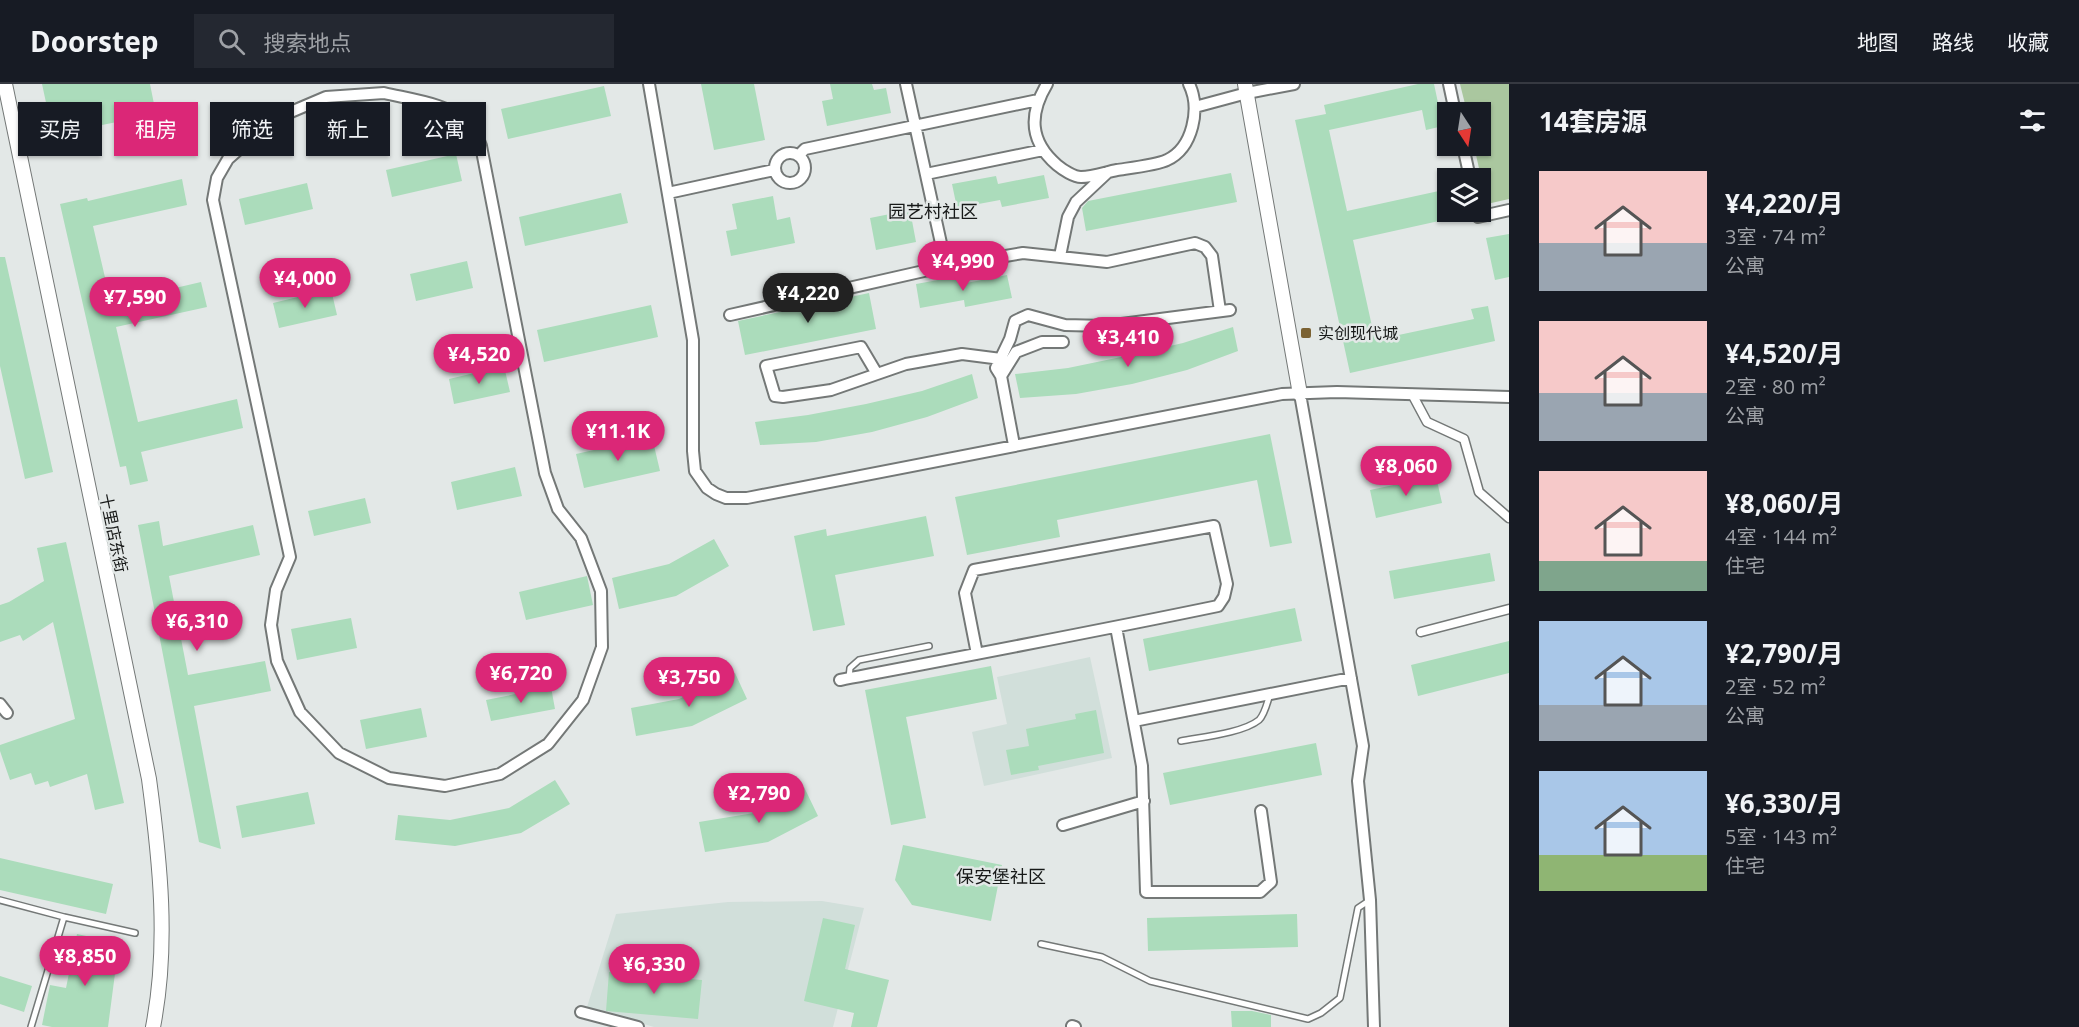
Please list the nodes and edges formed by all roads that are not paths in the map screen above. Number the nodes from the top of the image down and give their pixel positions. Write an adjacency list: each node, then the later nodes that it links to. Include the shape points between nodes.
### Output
1 (5, 84): 55 (street, 十里店东街, via 157,834 162,928)
2 (649, 84): 19 (street)
3 (906, 84): 12 (street)
4 (1047, 84): 9 (street)
5 (1189, 84): 11 (street)
6 (1294, 84): 8 (street)
7 (1449, 84): 10 (street)
8 (1246, 89): 11 (street); 29 (street)
9 (1038, 100): 12 (street); 13 (street, via 1034,120 1037,139)
10 (1453, 102)
11 (1195, 107): 17 (street, via 1192,128 1183,146 1167,160)
12 (916, 127): 14 (street, via 804,149); 18 (street)
13 (1044, 150): 17 (street, via 1062,170 1080,177); 18 (street)
14 (799, 155): 16 (street, via 781,155); 16 (street, via 805,171 798,181 780,181)
15 (483, 161): 15 (street, via 476,132 455,112 384,93 326,97 272,120 228,159 217,178 213,200 290,557 276,590 273,613 277,660 300,712 339,753 389,778 445,786 500,774 548,744 583,700 602,647 601,591 581,538 558,509 545,473)
16 (774, 170): 19 (street)
17 (1109, 172): 22 (street, via 1076,202 1068,217)
18 (926, 174): 23 (street)
19 (668, 193): 32 (street, via 693,340 695,471 707,488 726,498 747,498)
20 (1509, 210): 21 (street)
21 (1491, 214)
22 (1060, 256): 23 (street, via 1023,253); 26 (street, via 1107,262 1195,243 1212,256 1225,310 1106,326 1065,325 1028,315 1016,321)
23 (946, 266): 24 (street)
24 (730, 315)
25 (1063, 342): 28 (street, via 1042,342 1016,352)
26 (1001, 359): 27 (street, via 962,354); 28 (street, via 996,368)
27 (876, 374): 27 (street, via 831,390 783,397 775,396 766,366 861,347)
28 (1000, 376): 32 (street)
29 (1300, 394): 30 (street); 32 (street, via 1282,394); 39 (street)
30 (1412, 394): 31 (street); 33 (street, via 1427,422 1464,439 1479,492)
31 (1509, 397)
32 (1014, 445)
33 (1509, 518)
34 (1509, 609): 36 (street)
35 (1116, 627): 38 (street); 38 (street, via 1218,606 1227,584 1214,526 974,570 965,593); 42 (street)
36 (1421, 632)
37 (930, 646): 40 (lane, via 859,660)
38 (976, 654): 40 (street)
39 (1351, 678): 41 (street); 48 (street, via 1363,746 1358,781)
40 (845, 679)
41 (1270, 694): 42 (street); 43 (lane, via 1258,721 1243,728)
42 (1134, 721): 44 (street)
43 (1181, 741)
44 (1144, 801): 45 (street, via 1146,892 1260,892 1271,882); 46 (street)
45 (1261, 812)
46 (1063, 825)
47 (0, 900): 49 (lane)
48 (1370, 900): 53 (lane, via 1358,908 1340,998); 58 (street)
49 (64, 917): 50 (lane); 54 (lane)
50 (135, 933)
51 (1041, 944): 53 (lane, via 1102,957 1150,981)
52 (581, 1012): 56 (street)
53 (1308, 1019): 57 (lane)
54 (31, 1027)
55 (153, 1027)
56 (638, 1027)
57 (1308, 1027)
58 (1374, 1027)

